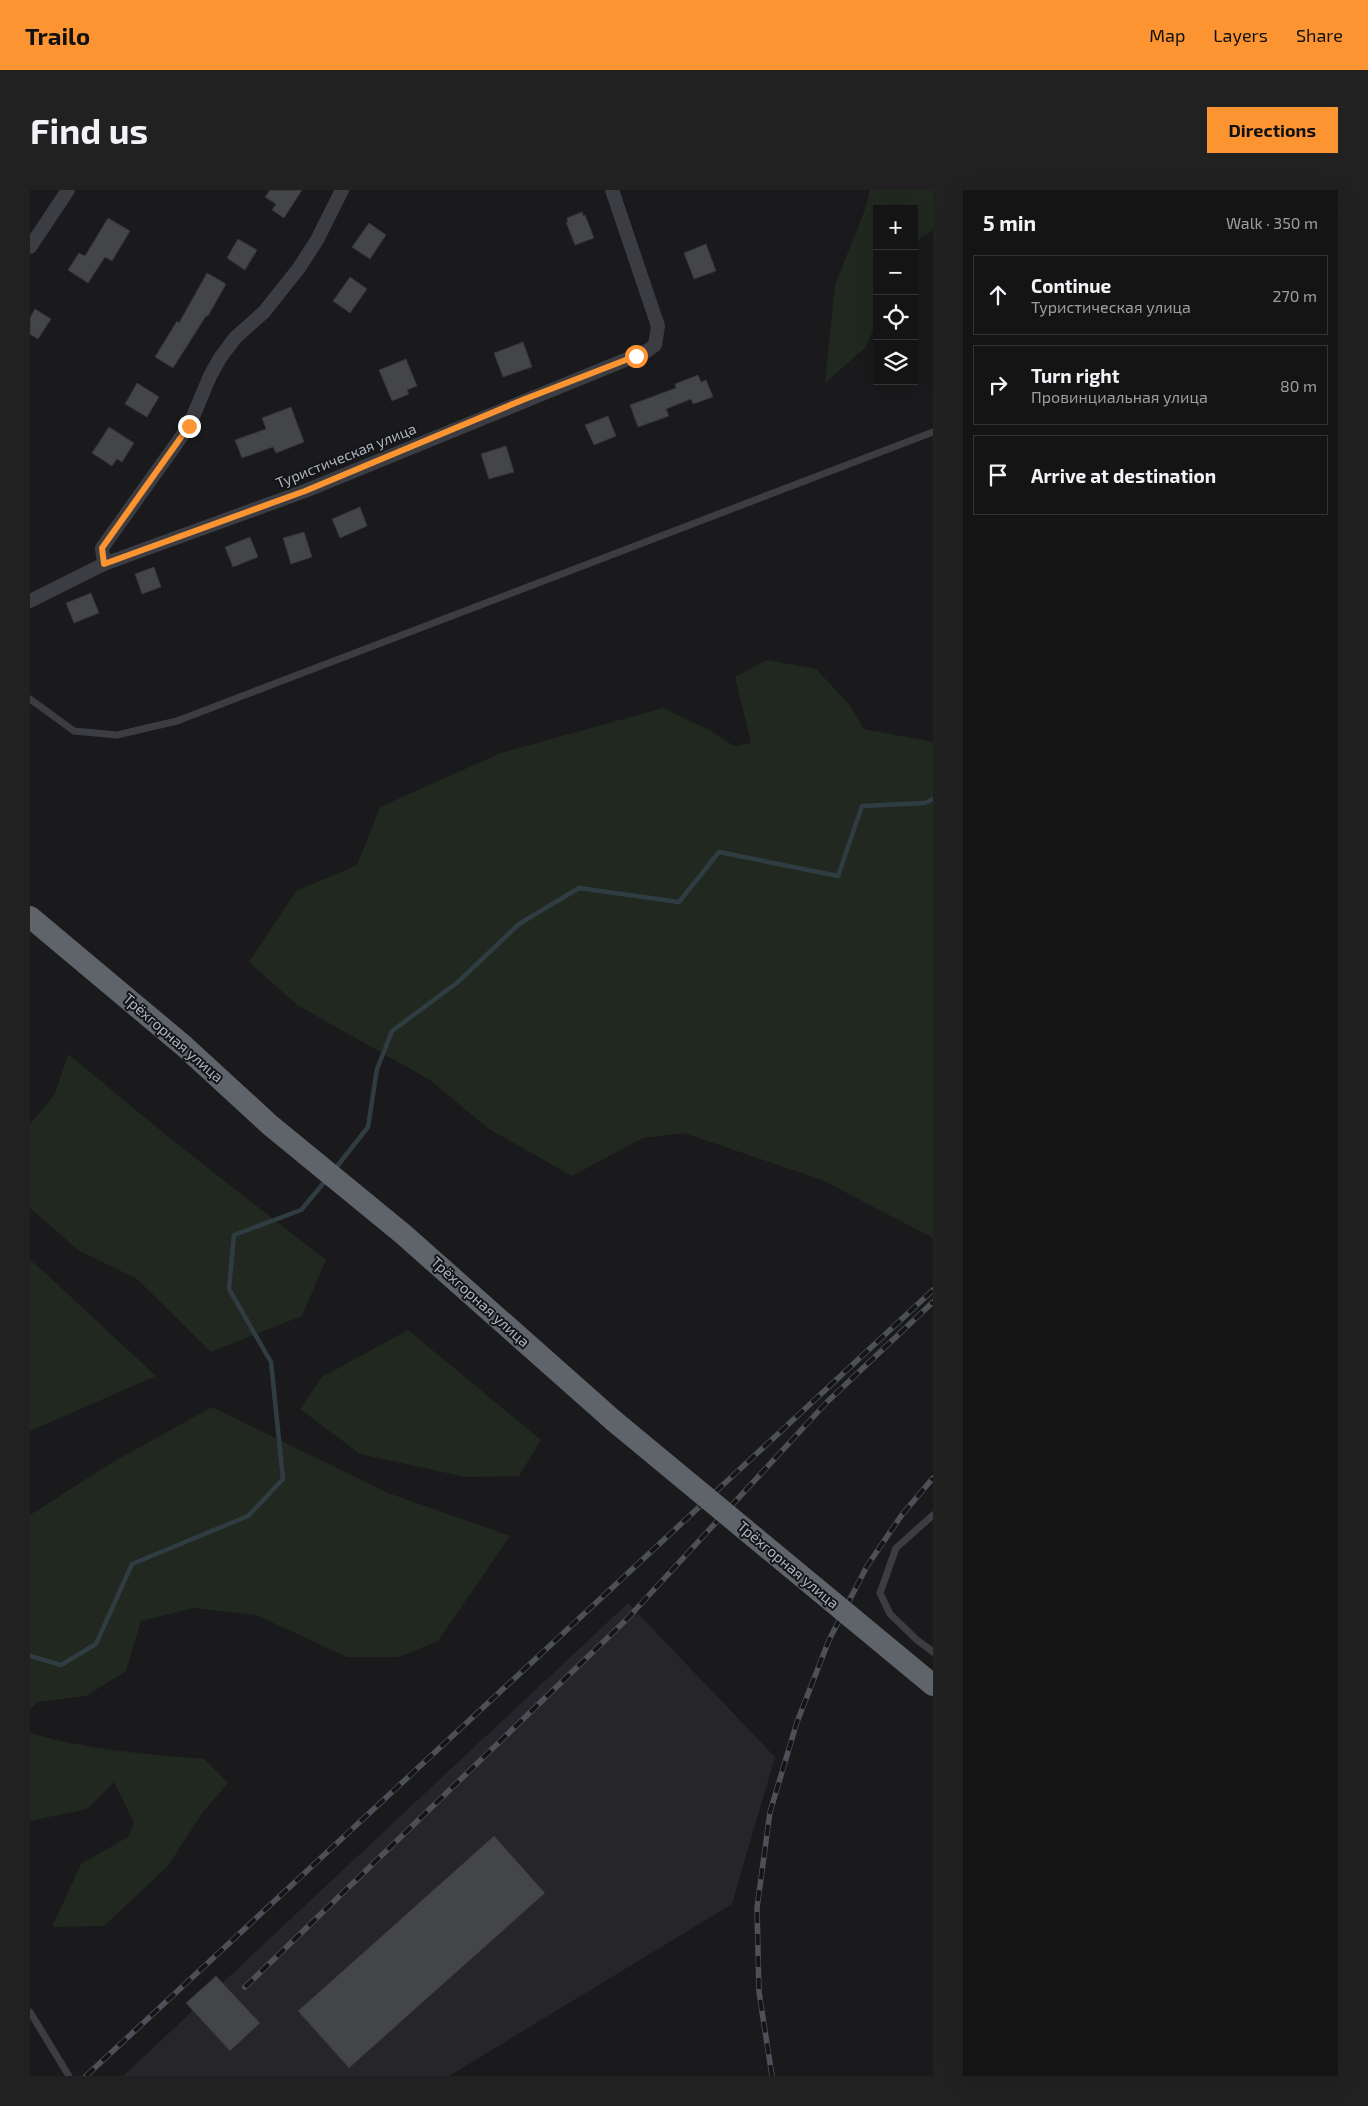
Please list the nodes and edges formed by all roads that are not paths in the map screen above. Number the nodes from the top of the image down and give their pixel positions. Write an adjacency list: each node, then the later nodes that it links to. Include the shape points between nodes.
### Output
1 (68, 190): 4 (street)
2 (342, 190): 6 (street, via 317,240 294,275 220,358 189,426 102,548)
3 (612, 190): 6 (street, Туристическая улица, via 658,326 655,345 636,356 305,491)
4 (30, 246)
5 (933, 432): 8 (lane, via 177,721 116,735 74,731)
6 (104, 564): 7 (street, Туристическая улица)
7 (30, 601)
8 (30, 699)
9 (30, 917): 12 (highway, Трёхгорная улица, bridge, via 403,1234 614,1421)
10 (933, 1515): 11 (lane, via 896,1548 880,1593 890,1614)
11 (933, 1652)
12 (933, 1685)
13 (30, 2012): 14 (lane)
14 (69, 2076)

